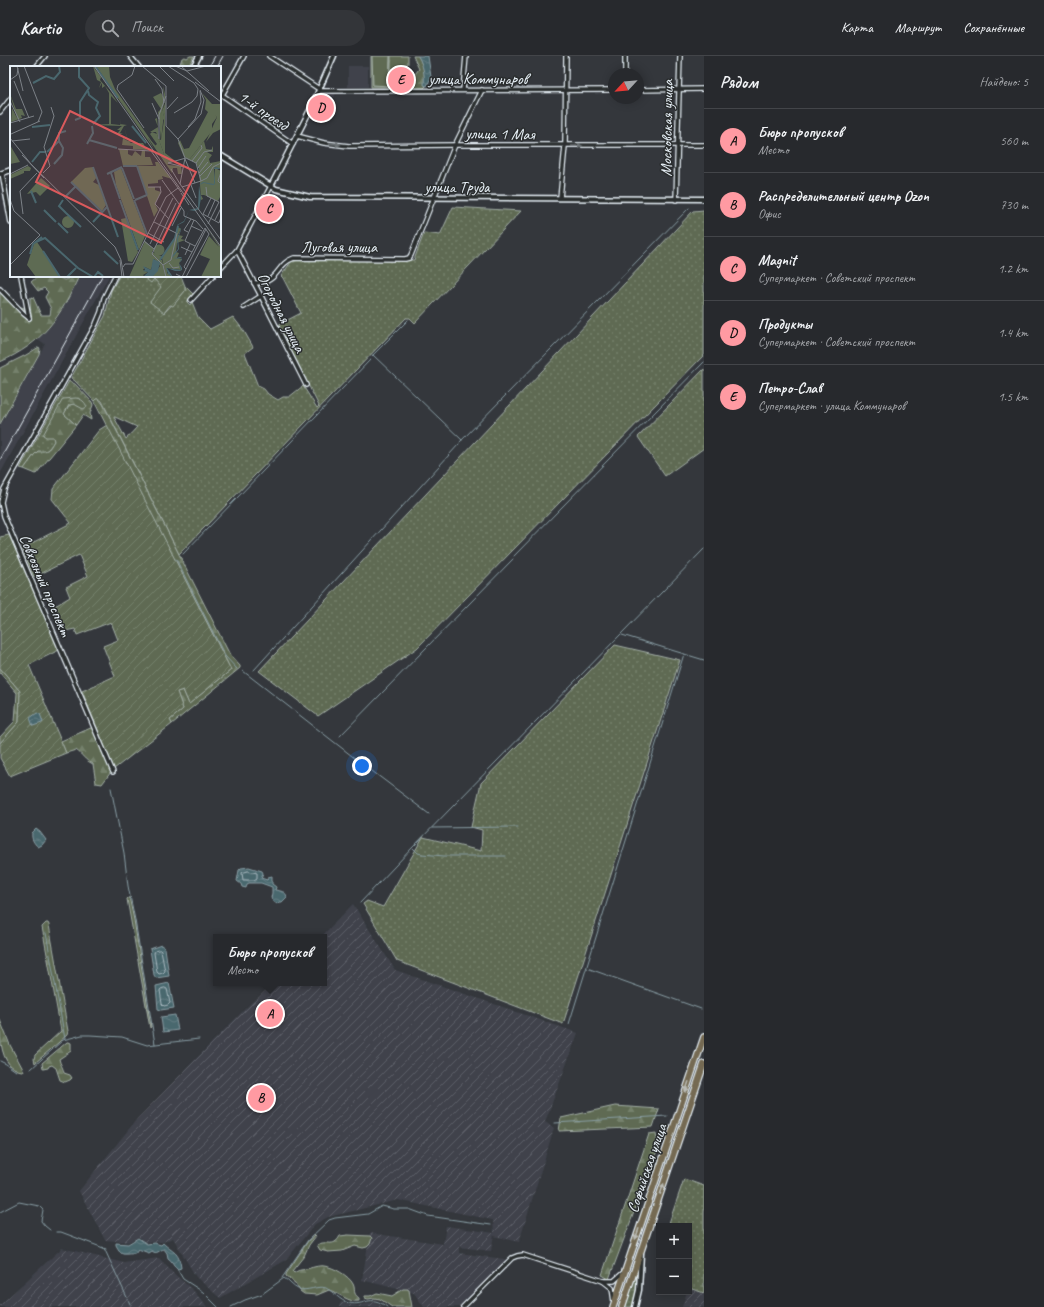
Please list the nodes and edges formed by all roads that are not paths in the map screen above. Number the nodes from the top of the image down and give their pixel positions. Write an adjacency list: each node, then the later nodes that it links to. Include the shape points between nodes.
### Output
1 (45, 56): 11 (street)
2 (130, 56): 12 (street)
3 (198, 56): 13 (street)
4 (244, 56): 23 (street)
5 (269, 56): 16 (street)
6 (334, 56): 16 (street)
7 (466, 56): 17 (street)
8 (566, 56): 19 (street)
9 (625, 56): 14 (street)
10 (680, 56): 15 (street, Московская улица)
11 (37, 66)
12 (138, 66)
13 (193, 66)
14 (625, 68)
15 (678, 89): 21 (street); 22 (street); 31 (street, Московская улица)
16 (319, 90): 17 (street, улица Коммунаров); 26 (street)
17 (464, 90): 18 (street, улица Коммунаров)
18 (482, 90): 19 (street, улица Коммунаров); 28 (street)
19 (566, 90): 20 (street, улица Коммунаров); 30 (street)
20 (608, 90)
21 (644, 90)
22 (704, 90)
23 (221, 95): 27 (street, 1-й проезд)
24 (10, 99): 25 (street)
25 (0, 112)
26 (297, 136): 27 (street); 28 (street, улица 1 Мая, one-way to 28, via 349,146)
27 (293, 144): 34 (street)
28 (455, 145): 30 (street, улица 1 Мая); 35 (street)
29 (704, 145): 31 (street, улица 1 Мая)
30 (565, 146): 31 (street, улица 1 Мая, one-way to 31); 36 (street)
31 (677, 146): 38 (street, Московская улица)
32 (221, 156): 34 (street, улица Труда)
33 (1, 173): 39 (street)
34 (271, 186): 35 (street, улица Труда, via 310,197); 40 (street)
35 (434, 198): 36 (street, улица Труда); 45 (street, Луговая улица, via 409,258 294,258 283,264 272,278)
36 (560, 198): 38 (street, улица Труда)
37 (704, 199): 38 (street, улица Труда)
38 (676, 200)
39 (10, 218)
40 (236, 250): 41 (street); 45 (street, Огородная улица)
41 (221, 267)
42 (21, 277): 46 (street, via 29,318)
43 (114, 277): 51 (street, Совхозный проспект, via 104,298 96,324 4,489 1,502 4,516)
44 (212, 277): 48 (street)
45 (254, 283): 47 (street, Огородная улица)
46 (0, 289)
47 (261, 296): 49 (street); 50 (street, Огородная улица)
48 (191, 300)
49 (244, 307)
50 (306, 385)
51 (113, 772)
52 (704, 1037): 55 (main road, Софийская улица, one-way to 55)
53 (704, 1064): 54 (main road, Софийская улица, one-way to 53)
54 (642, 1249): 59 (main road, Софийская улица); 60 (street, Софийская улица)
55 (624, 1272): 56 (street, via 614,1281); 57 (main road, Софийская улица)
56 (603, 1281): 57 (street, via 612,1288); 58 (street, via 523,1255 517,1256)
57 (614, 1305)
58 (463, 1307)
59 (622, 1307)
60 (635, 1307)

